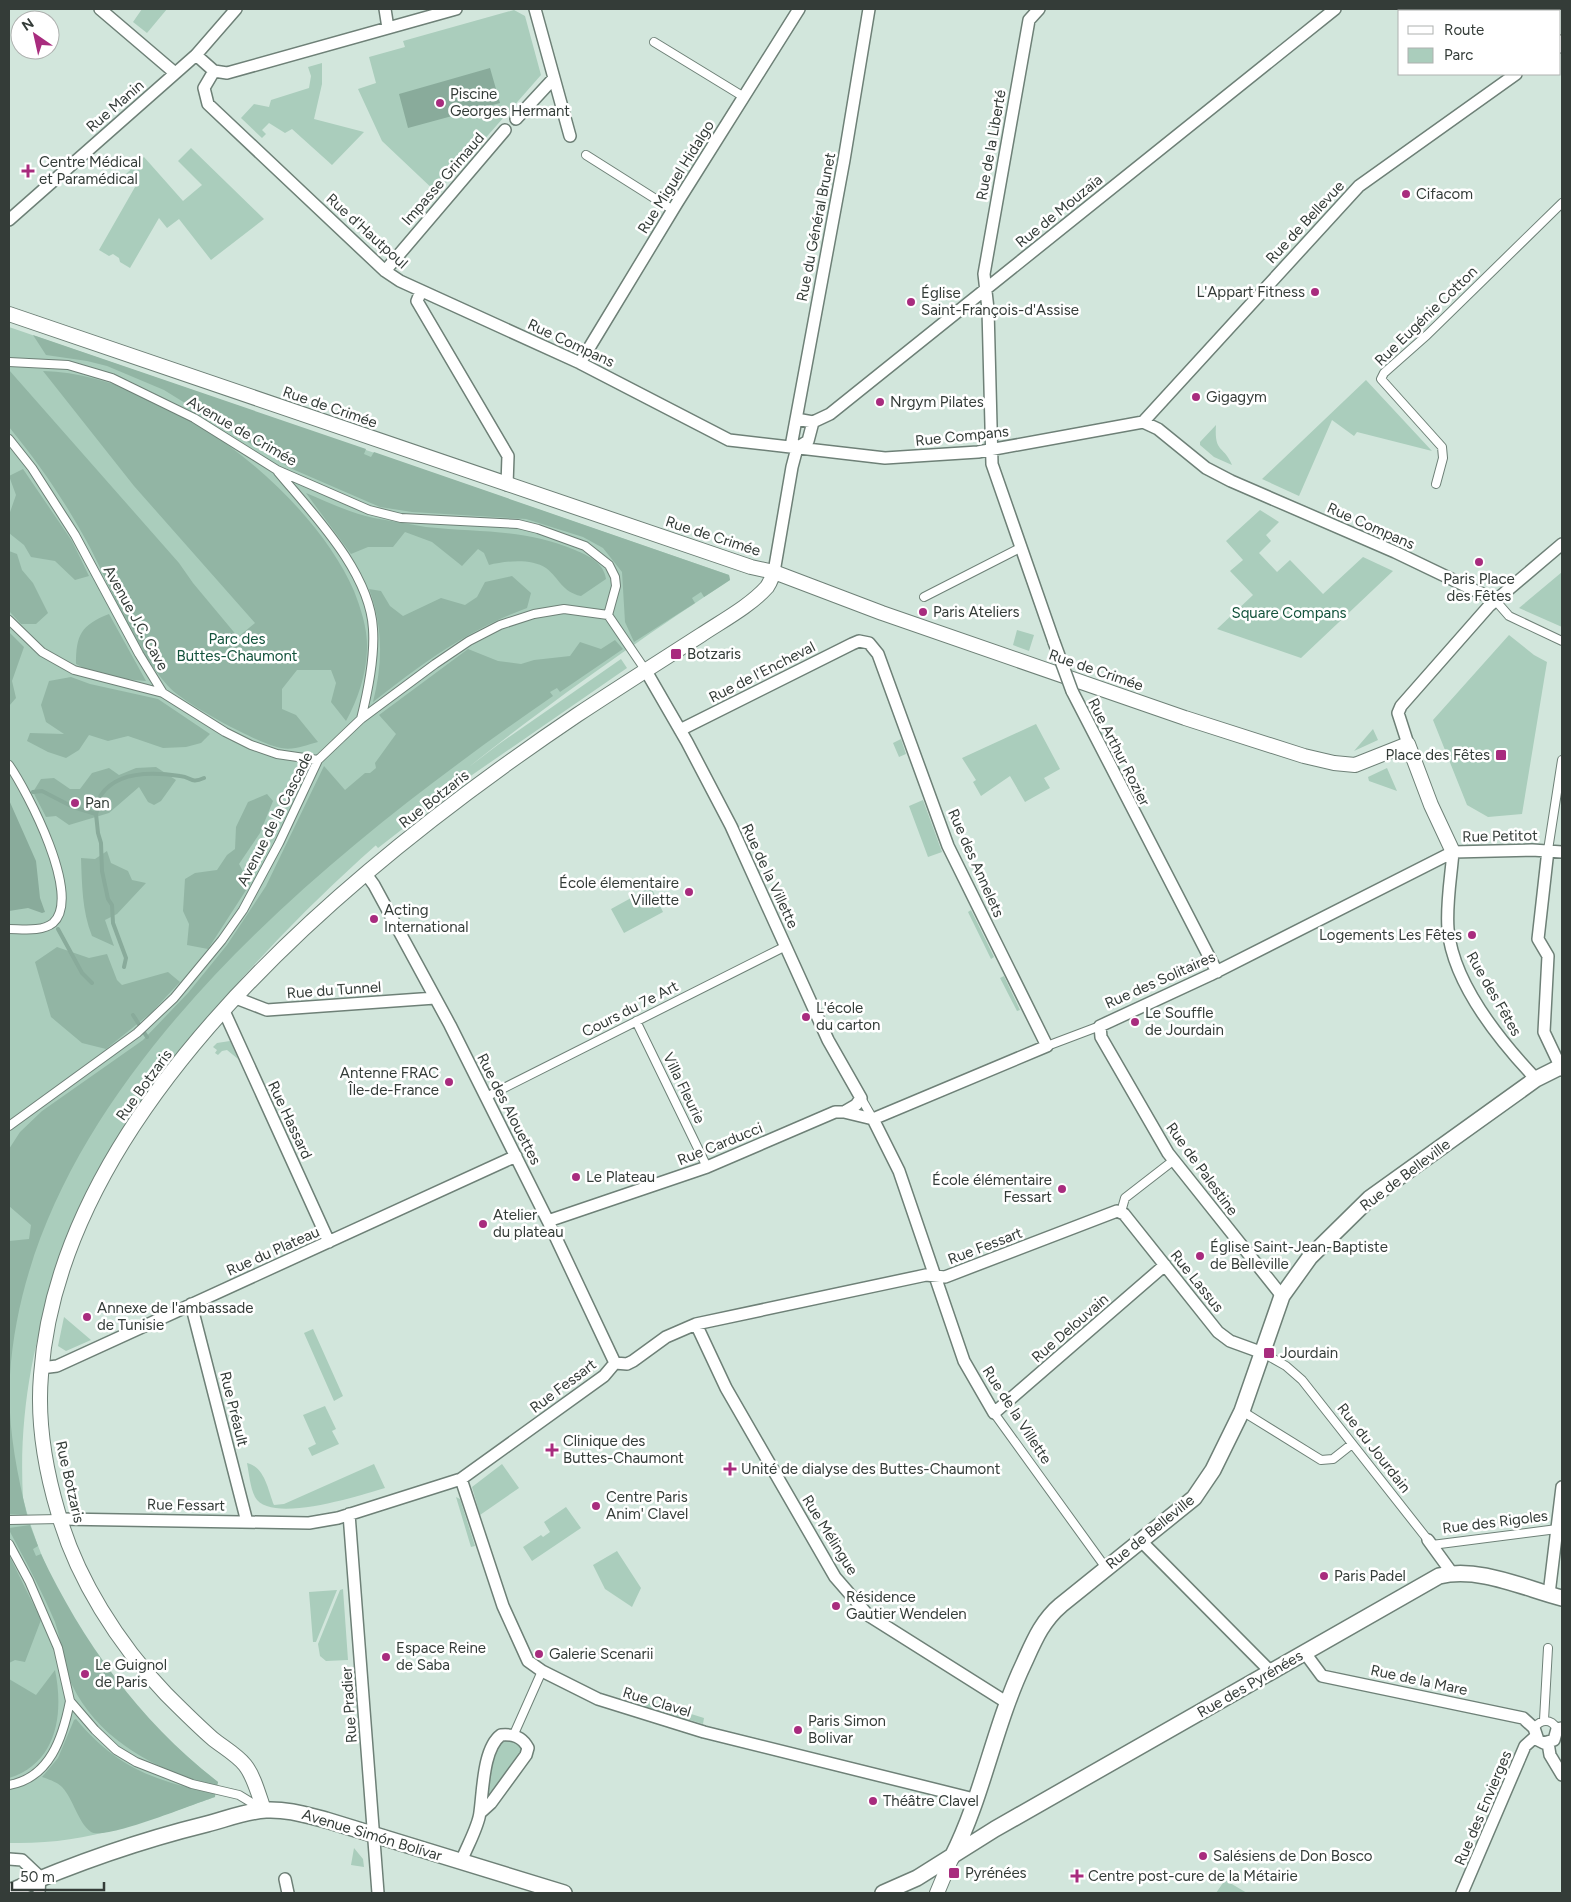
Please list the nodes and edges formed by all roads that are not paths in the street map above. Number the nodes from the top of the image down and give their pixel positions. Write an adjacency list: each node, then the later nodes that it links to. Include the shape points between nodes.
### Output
1 (100, 9): 14 (street)
2 (236, 9): 12 (street, Rue Manin)
3 (385, 9): 10 (street)
4 (456, 9): 10 (street)
5 (535, 9): 16 (street)
6 (800, 9): 17 (street, Rue Miguel Hidalgo)
7 (870, 9): 31 (street, Rue du Général Brunet)
8 (1039, 9): 26 (street, Rue de la Liberté, via 1029,20 984,274)
9 (1335, 9): 26 (street, Rue de Mouzaïa)
10 (388, 28): 13 (street, via 243,69 220,74)
11 (654, 42): 17 (street)
12 (196, 55): 13 (street); 14 (street, Rue Manin)
13 (214, 71): 25 (street, Rue d'Hautpoul, via 204,88 208,104)
14 (175, 73): 24 (street, Rue Manin)
15 (1515, 75): 33 (street, Rue de Bellevue, via 1359,186)
16 (554, 78): 18 (street); 20 (street)
17 (744, 97): 23 (street, Rue Miguel Hidalgo)
18 (516, 119)
19 (505, 130): 25 (street, Impasse Grimaud)
20 (570, 136)
21 (586, 155): 23 (street)
22 (1562, 203): 38 (street, Rue Eugénie Cotton, via 1381,379 1442,447 1443,458)
23 (673, 210): 30 (street, Rue Miguel Hidalgo)
24 (9, 220)
25 (385, 271): 27 (street, Rue d'Hautpoul)
26 (985, 290): 32 (street, Rue de Mouzaïa, via 830,414); 36 (street, Rue de la Liberté)
27 (421, 291): 30 (street, Rue Compans); 39 (street, via 418,301 508,456)
28 (9, 314): 39 (street, Rue de Crimée)
29 (9, 362): 37 (street, Avenue de Crimée, via 53,363 89,369 194,418)
30 (580, 363): 35 (street, Rue Compans, via 730,440)
31 (796, 419): 32 (street); 35 (street, Rue du Général Brunet, via 792,441)
32 (813, 422): 35 (street, Rue du Général Brunet, via 808,441)
33 (1143, 422): 36 (street, Rue Compans); 44 (street, Rue Compans, via 1158,429 1206,468 1231,481 1396,552)
34 (9, 439): 50 (street, Avenue J.C. Cave, via 32,468 75,535 138,654)
35 (797, 448): 36 (street, Rue Compans, via 885,458); 42 (street, Rue du Général Brunet)
36 (990, 450): 41 (street, Rue Arthur Rozier)
37 (277, 470): 45 (street, Avenue de Crimée, via 369,510 401,518 518,524 585,546 609,565 615,577 616,586); 51 (street, via 325,528 360,583 368,606 373,630 367,694)
38 (1436, 484)
39 (507, 485): 42 (street, Rue de Crimée)
40 (1562, 544): 44 (street)
41 (1020, 548): 43 (street); 63 (street, Rue Arthur Rozier, bridge, via 1072,691)
42 (774, 572): 49 (street, Rue Botzaris, via 770,584 738,610); 53 (street, Rue de Crimée, via 900,620 1304,756 1355,765)
43 (924, 597)
44 (1495, 600): 47 (street, via 1509,616); 53 (street, via 1401,706 1398,713)
45 (608, 615): 49 (street); 51 (street, Avenue de la Cascade, via 564,609 500,625 435,664)
46 (9, 620): 50 (street, via 42,652 74,670)
47 (1562, 640)
48 (859, 641): 52 (street, Rue de l'Encheval); 69 (street, Rue des Annelets, via 869,643 878,654 948,846)
49 (646, 671): 52 (street, Rue de la Villette); 60 (street, Rue Botzaris, via 474,788)
50 (163, 693): 54 (street, Avenue J.C. Cave, via 251,745 277,754)
51 (361, 719): 54 (street, Avenue de la Cascade)
52 (680, 730): 62 (street, Rue de la Villette, via 731,826)
53 (1408, 744): 58 (street, Rue des Fêtes)
54 (318, 760): 76 (street, Avenue de la Cascade, via 243,910 196,972 138,1034)
55 (1562, 760): 57 (street)
56 (9, 765): 61 (street, via 44,830 55,860 63,904 53,923 44,928)
57 (1548, 850): 58 (street, Rue Petitot); 59 (street, Rue Petitot); 70 (street, via 1538,939 1548,956 1544,1032)
58 (1453, 852): 63 (street, Rue des Solitaires); 71 (street, Rue des Fêtes, via 1448,926 1453,957 1493,1030)
59 (1562, 852)
60 (366, 874): 64 (street, Rue Botzaris, via 290,943); 65 (street, Rue des Alouettes)
61 (9, 929)
62 (786, 946): 67 (street, Cours du 7e Art); 73 (street, Rue de la Villette, via 828,1040)
63 (1217, 972): 68 (street, Rue des Solitaires)
64 (236, 998): 65 (street, Rue du Tunnel, via 267,1010); 66 (street, Rue Botzaris)
65 (435, 998): 72 (street, Rue des Alouettes)
66 (224, 1011): 82 (street, Rue Hassard); 90 (street, Rue Botzaris, via 142,1113 94,1194 61,1272 47,1326)
67 (636, 1021): 72 (street, Cours du 7e Art); 79 (street, Villa Fleurie)
68 (1100, 1026): 69 (street, Rue des Solitaires); 78 (street, Rue de Palestine, via 1101,1037)
69 (1047, 1046): 75 (street, Rue des Solitaires)
70 (1562, 1068): 71 (main road, Rue de Belleville)
71 (1536, 1079): 85 (main road, Rue de Belleville, via 1370,1198 1310,1257)
72 (486, 1098): 77 (street, Rue des Alouettes)
73 (861, 1098): 74 (street); 75 (street, Rue de la Villette)
74 (844, 1112): 75 (street, Rue Carducci); 79 (street, Rue Carducci, via 831,1114)
75 (873, 1119): 84 (street, Rue de la Villette, via 899,1171)
76 (9, 1126)
77 (516, 1156): 81 (street, Rue des Alouettes); 82 (street, Rue du Plateau)
78 (1174, 1160): 80 (street, via 1125,1198); 85 (street, Rue de Palestine)
79 (707, 1167): 81 (street, Rue Carducci)
80 (1121, 1212): 83 (street, Rue Lassus); 84 (street, Rue Fessart, via 945,1277)
81 (548, 1221): 89 (street, Rue des Alouettes)
82 (329, 1242): 86 (street, Rue du Plateau)
83 (1165, 1265): 88 (street, Rue Lassus, via 1218,1332 1230,1341); 92 (street, Rue Delouvain)
84 (935, 1276): 87 (street, Rue Fessart, via 926,1275); 92 (street, Rue de la Villette, via 964,1361)
85 (1282, 1296): 88 (main road, Rue de Belleville)
86 (191, 1304): 90 (street, Rue du Plateau, via 57,1366); 99 (street, Rue Préault)
87 (696, 1324): 89 (street, Rue Fessart, via 666,1337 627,1364); 112 (street, Rue Mélingue, via 726,1388 835,1577 868,1615)
88 (1263, 1353): 91 (main road, Rue de Belleville); 93 (street, Rue du Jourdain, via 1296,1374)
89 (615, 1363): 94 (street, Rue Fessart, via 604,1376)
90 (41, 1368): 97 (street, Rue Botzaris, via 42,1440)
91 (1242, 1410): 93 (street, via 1321,1460 1333,1459); 101 (main road, Rue de Belleville, via 1213,1470 1194,1498)
92 (994, 1413): 104 (street, Rue de la Villette)
93 (1352, 1444): 102 (street, Rue du Jourdain)
94 (461, 1479): 96 (street, Rue Fessart); 109 (street, Rue Clavel, via 503,1606 528,1661)
95 (1562, 1487): 100 (street)
96 (350, 1514): 99 (street, Rue Fessart, via 309,1523); 123 (street, Rue Pradier)
97 (60, 1519): 98 (street); 99 (street, Rue Fessart); 121 (street, Rue Botzaris, via 71,1550 112,1626 161,1689 246,1767)
98 (9, 1520)
99 (247, 1522)
100 (1560, 1529): 102 (street, Rue des Rigoles); 106 (street)
101 (1141, 1541): 104 (main road, Rue de Belleville); 110 (street)
102 (1430, 1543): 105 (street, Rue du Jourdain)
103 (9, 1544): 111 (street, via 52,1634)
104 (1106, 1568): 112 (main road, Rue de Belleville, via 1044,1622)
105 (1452, 1573): 106 (main road, Rue des Pyrénées, via 1472,1574); 108 (main road, Rue des Pyrénées, via 1426,1582)
106 (1555, 1596)
107 (1548, 1648): 113 (street)
108 (1305, 1653): 110 (main road, Rue des Pyrénées); 115 (street, Rue de la Mare, via 1322,1676 1518,1716)
109 (542, 1671): 116 (street); 120 (street, Rue Clavel, via 598,1700 704,1732)
110 (1271, 1672): 124 (main road, Rue des Pyrénées, via 995,1829)
111 (70, 1701): 119 (street, via 60,1740 50,1759 35,1775 19,1784); 121 (street, via 109,1743 136,1762 177,1779 239,1795)
112 (1006, 1702): 120 (main road, Rue de Belleville)
113 (1544, 1720): 114 (street, via 1553,1723); 115 (street)
114 (1560, 1731): 117 (street)
115 (1535, 1733): 117 (street, via 1541,1742); 136 (street, Rue des Envierges, via 1525,1746)
116 (514, 1734): 122 (street, via 501,1735 492,1744); 122 (street, via 526,1743 526,1755)
117 (1548, 1743): 118 (street, via 1550,1755)
118 (1562, 1775)
119 (9, 1785)
120 (974, 1799): 124 (main road, Rue de Belleville, via 966,1829)
121 (264, 1810): 123 (main road, Avenue Simón Bolívar, via 286,1810); 127 (main road, Avenue Simón Bolívar, via 164,1835)
122 (480, 1813): 126 (street)
123 (374, 1835): 126 (main road, Avenue Simón Bolívar); 132 (street, Rue Pradier)
124 (952, 1857): 134 (main road); 135 (street, Rue de Belleville)
125 (9, 1859): 127 (street, via 22,1860)
126 (461, 1862): 133 (main road, Avenue Simón Bolívar)
127 (40, 1877): 129 (main road, Avenue Simón Bolívar); 130 (street)
128 (285, 1879): 131 (street)
129 (9, 1892)
130 (39, 1893)
131 (288, 1893)
132 (378, 1893)
133 (564, 1893)
134 (883, 1893)
135 (938, 1893)
136 (1462, 1893)

